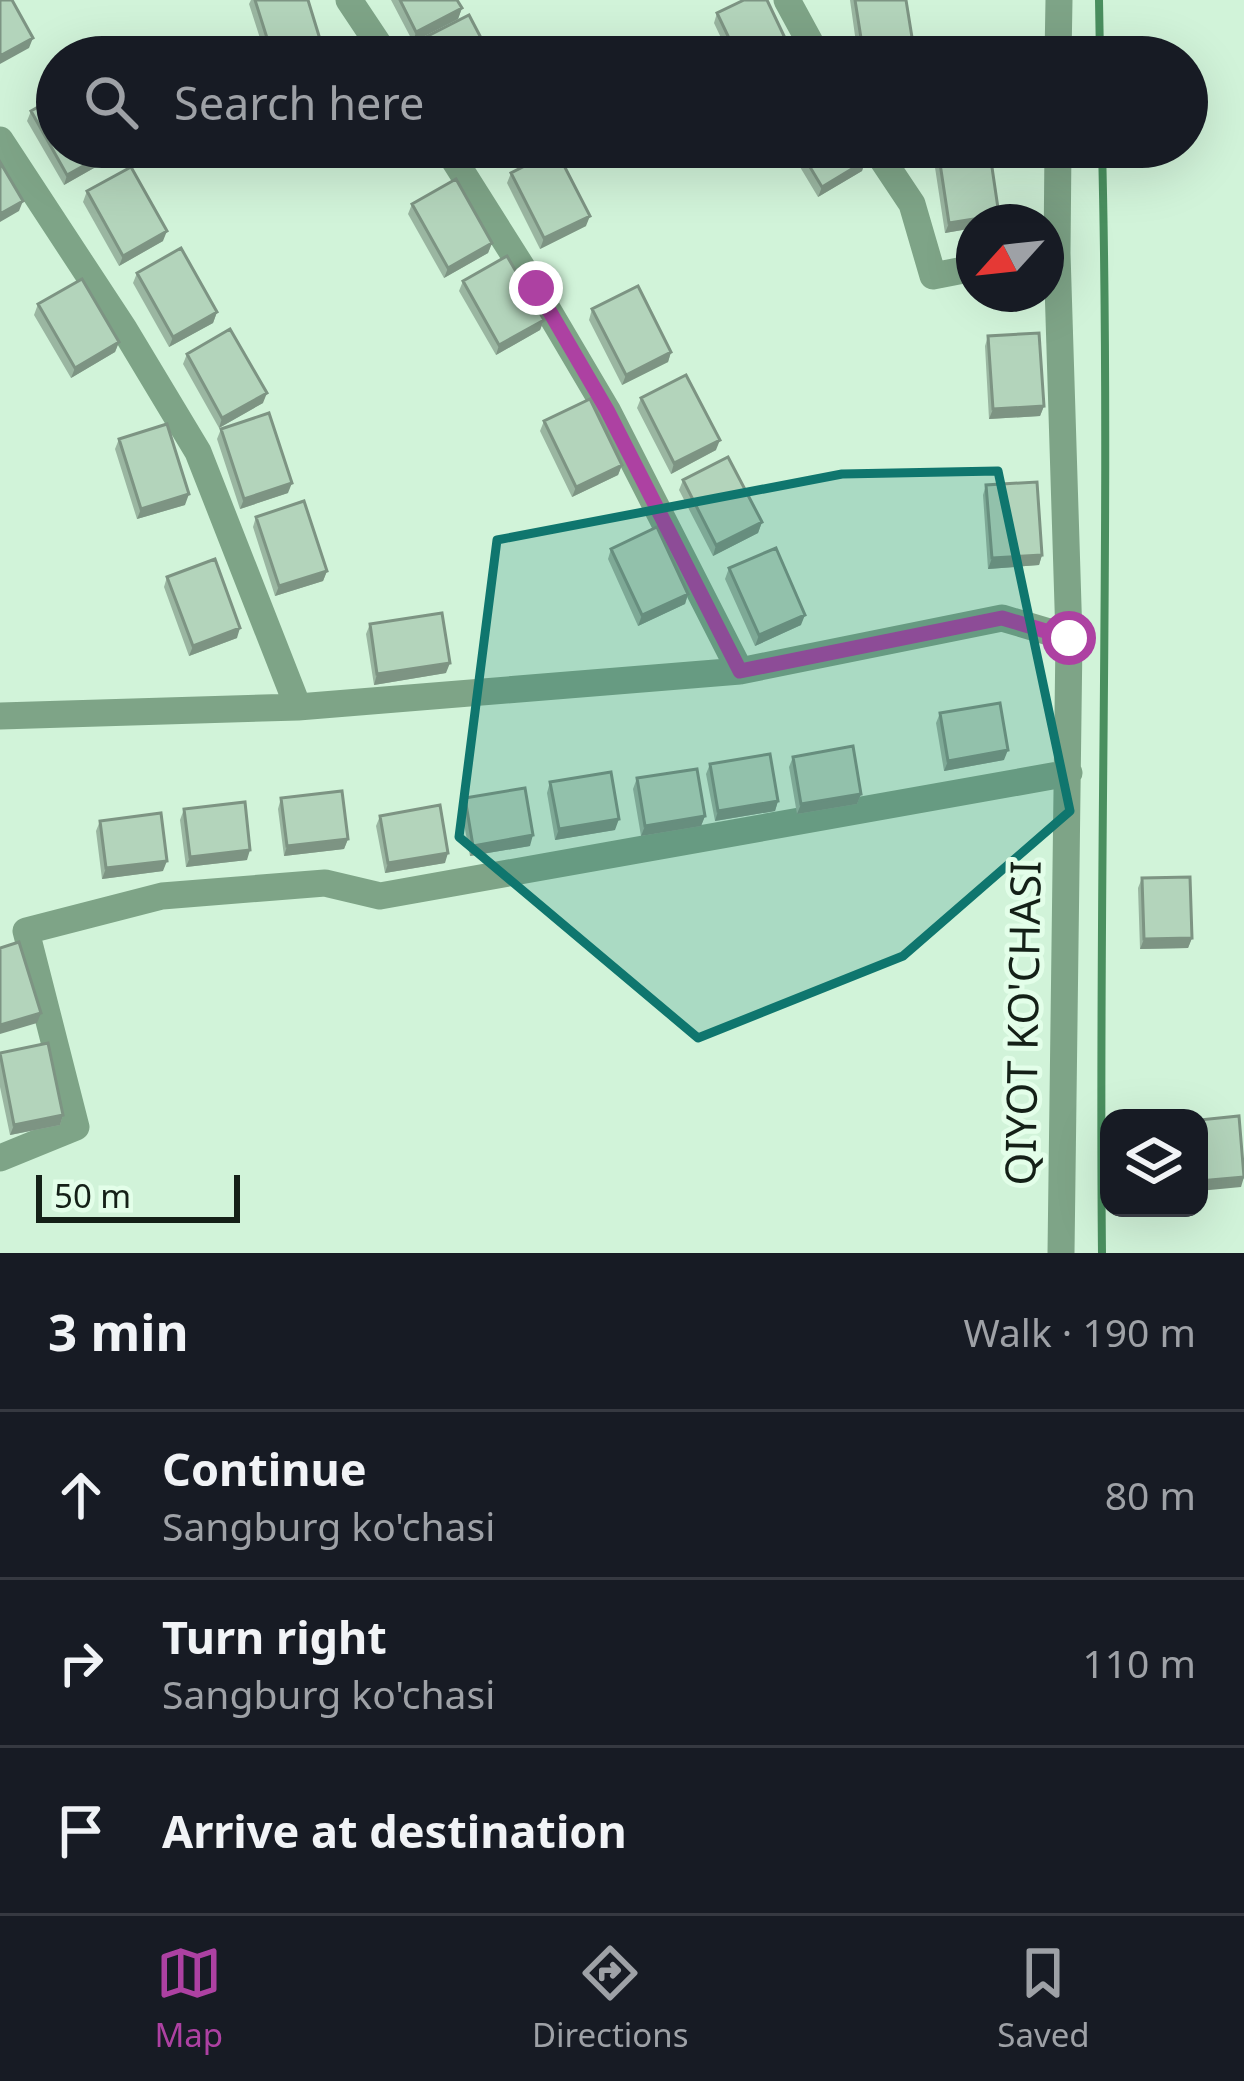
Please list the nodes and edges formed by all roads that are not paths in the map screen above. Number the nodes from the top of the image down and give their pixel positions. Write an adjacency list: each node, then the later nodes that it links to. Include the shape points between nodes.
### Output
1 (349, 0): 4 (street)
2 (787, 0): 5 (street)
3 (1059, 0): 6 (street)
4 (372, 36)
5 (807, 36)
6 (1058, 36)
7 (0, 140): 16 (street, via 198,452)
8 (459, 168): 15 (street, via 607,410)
9 (888, 168): 12 (street, via 912,203 933,276)
10 (1057, 168): 11 (street, QIYOT KO'CHASI)
11 (1054, 204)
12 (956, 272)
13 (1054, 312): 14 (street, QIYOT KO'CHASI)
14 (1069, 638): 15 (street, via 1002,618); 18 (street, QIYOT KO'CHASI)
15 (740, 671): 16 (street)
16 (298, 707): 17 (street)
17 (0, 716)
18 (1069, 784): 19 (street, via 380,896 326,883 162,896 26,931 76,1127); 20 (street, QIYOT KO'CHASI)
19 (0, 1158)
20 (1061, 1253)

